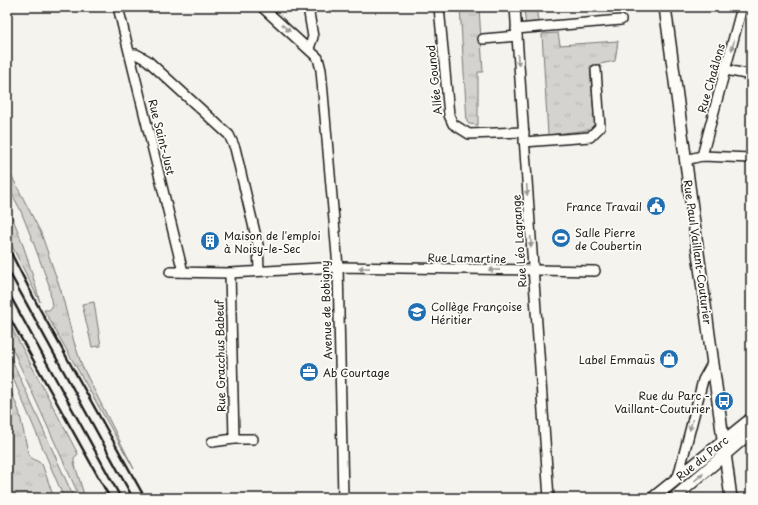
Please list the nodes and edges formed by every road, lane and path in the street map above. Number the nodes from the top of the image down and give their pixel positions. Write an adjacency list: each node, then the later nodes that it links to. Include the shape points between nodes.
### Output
1 (118, 7): 12 (street, Rue Saint-Just)
2 (262, 7): 11 (street, Avenue de Bobigny, one-way to 11)
3 (308, 7): 11 (street, via 313,37)
4 (439, 7): 16 (street, Allée Gounod, via 449,115 453,124 468,134)
5 (515, 7): 9 (street, Rue Léo Lagrange)
6 (665, 7): 20 (main road, Rue Paul Vaillant-Couturier)
7 (742, 7): 14 (street, Rue Chaâlons, one-way to 14)
8 (621, 20): 9 (street)
9 (516, 32): 10 (street); 16 (street, Rue Léo Lagrange, one-way to 16)
10 (483, 39)
11 (309, 48): 21 (street, Avenue de Bobigny, via 318,58 321,70)
12 (130, 54): 22 (street, via 147,60 229,135 235,148 258,245); 26 (street, Rue Saint-Just)
13 (596, 70): 17 (street, via 600,127 596,133 590,137)
14 (726, 70): 15 (street); 18 (street, Rue Chaâlons)
15 (751, 76)
16 (524, 132): 17 (street, Rue Léo Lagrange)
17 (524, 142): 23 (street, Rue Léo Lagrange, one-way to 23)
18 (702, 156): 19 (street); 20 (street)
19 (751, 158)
20 (685, 160): 28 (main road, Rue Paul Vaillant-Couturier)
21 (338, 267): 22 (street); 23 (street, Rue Lamartine, one-way to 21); 37 (street, Avenue de Bobigny)
22 (259, 270): 27 (street)
23 (533, 271): 24 (street, Rue Lamartine); 38 (street, Rue Léo Lagrange)
24 (595, 271)
25 (170, 272): 26 (street)
26 (183, 272): 27 (street)
27 (230, 273): 31 (street, Rue Gracchus Babeuf)
28 (713, 362): 34 (main road, Rue Paul Vaillant-Couturier); 36 (street, one-way to 36, via 702,380)
29 (751, 419): 34 (main road, Rue du Parc)
30 (751, 432): 35 (main road, Rue du Parc)
31 (234, 439): 32 (street); 33 (street)
32 (253, 440)
33 (212, 442)
34 (723, 442): 35 (main road, Rue Paul Vaillant-Couturier); 36 (main road, Rue du Parc)
35 (724, 456): 40 (main road, Rue du Parc, one-way to 35); 41 (main road, Rue Paul Vaillant-Couturier)
36 (678, 477): 39 (main road, Rue du Parc)
37 (343, 498)
38 (550, 498)
39 (653, 498)
40 (674, 498)
41 (731, 498)

